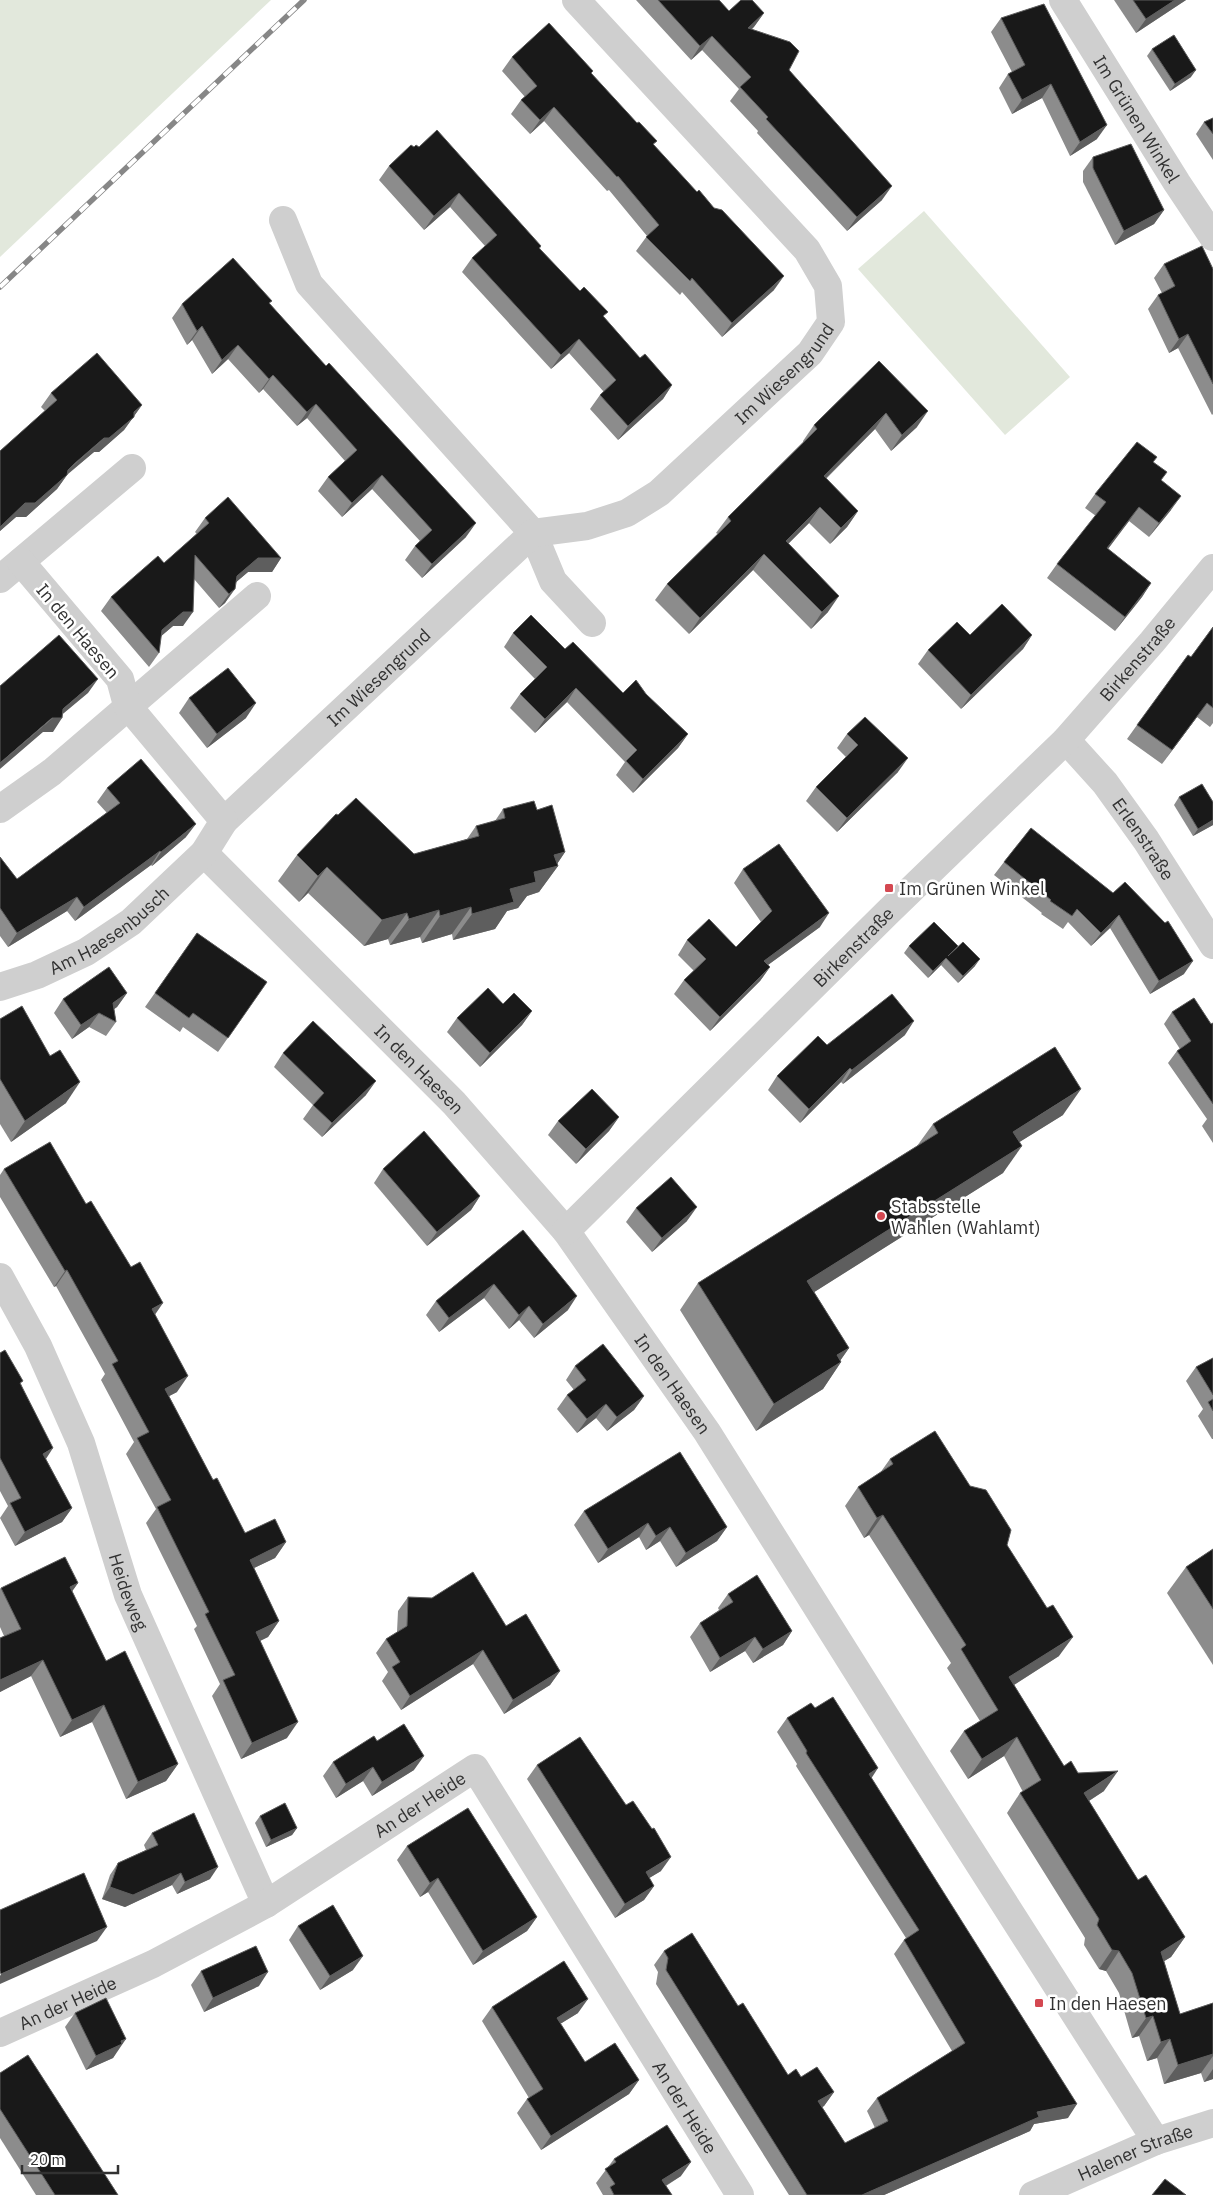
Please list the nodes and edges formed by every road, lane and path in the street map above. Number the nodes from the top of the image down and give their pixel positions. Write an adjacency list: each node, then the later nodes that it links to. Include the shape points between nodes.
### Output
1 (576, 0): 6 (street, Im Wiesengrund, via 807,250 828,286 831,322 810,353 659,493 628,513 587,526)
2 (1063, 0): 4 (street, Im Grünen Winkel)
3 (283, 220): 6 (street, via 309,284)
4 (1213, 237)
5 (132, 468): 7 (street)
6 (533, 533): 11 (street, via 553,581); 15 (street, Im Wiesengrund)
7 (21, 562): 9 (street); 12 (street, In den Haesen, via 120,679)
8 (1213, 568): 13 (street, Birkenstraße)
9 (0, 579)
10 (257, 596): 12 (street)
11 (592, 623)
12 (127, 705): 14 (street, via 52,772); 15 (street, In den Haesen)
13 (1066, 740): 17 (street, Erlenstraße, via 1105,783 1146,840); 19 (street, Birkenstraße)
14 (0, 809)
15 (224, 821): 16 (street)
16 (204, 853): 18 (street, Am Haesenbusch, via 131,922 86,952 37,976); 19 (street, In den Haesen, via 454,1103)
17 (1213, 945)
18 (0, 987)
19 (566, 1231): 24 (street, In den Haesen, via 707,1432)
20 (0, 1277): 21 (street, Heideweg, via 38,1346 81,1443 128,1595)
21 (266, 1904): 22 (street, An der Heide, via 154,1964); 25 (street, An der Heide, via 475,1768)
22 (0, 2033)
23 (1213, 2123): 24 (street, Halener Straße)
24 (1156, 2141): 26 (street, Halener Straße)
25 (740, 2195)
26 (1033, 2195)

